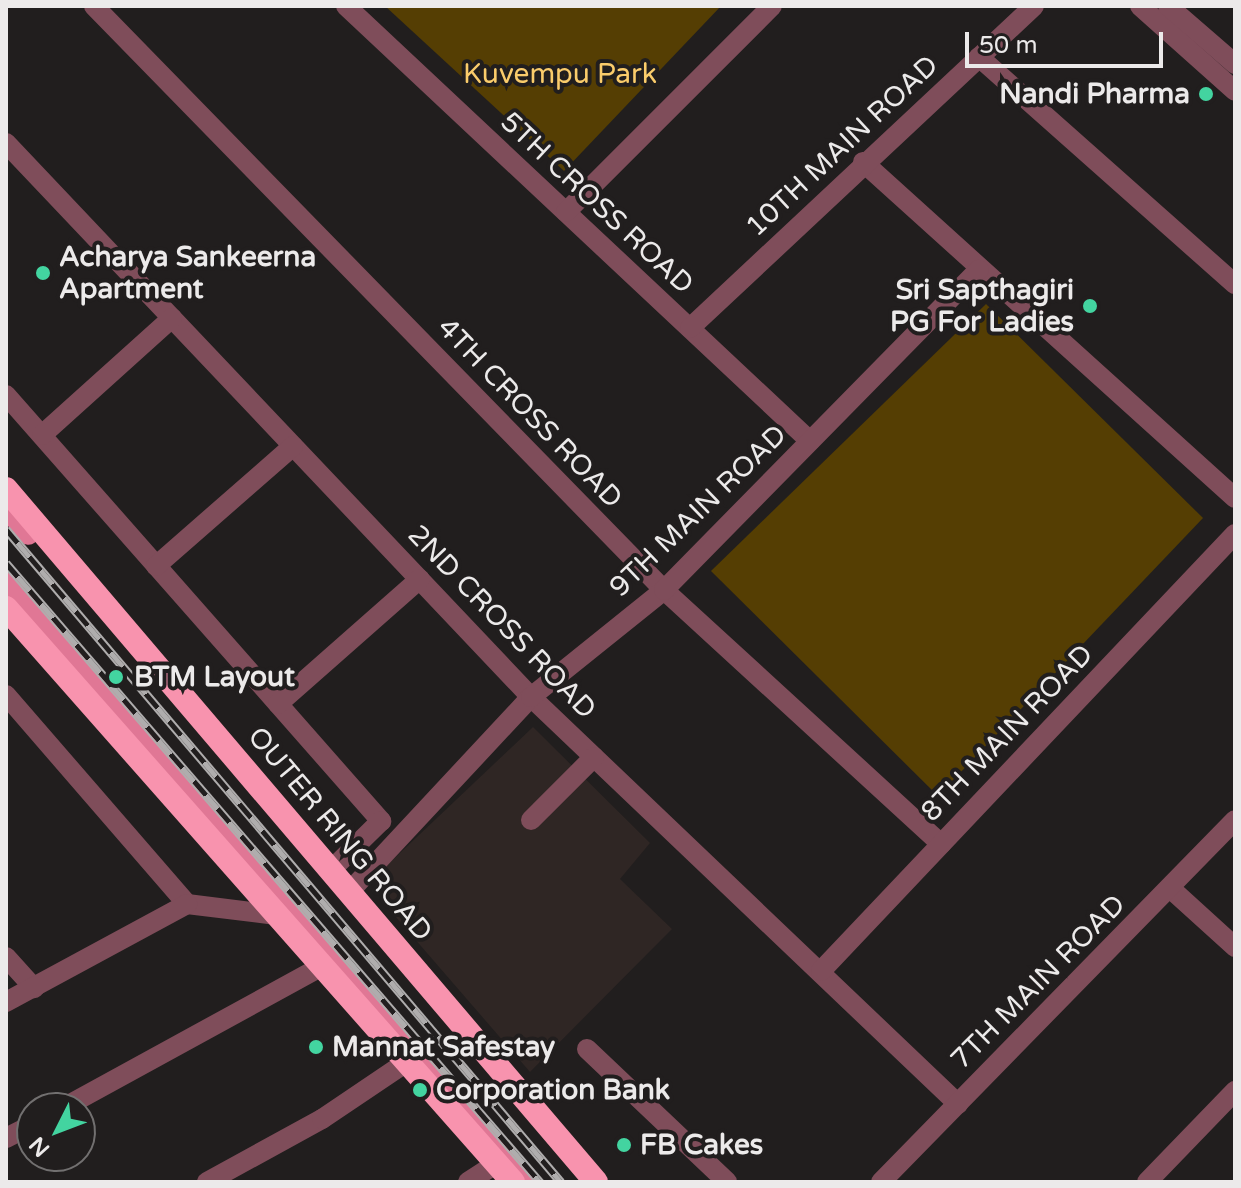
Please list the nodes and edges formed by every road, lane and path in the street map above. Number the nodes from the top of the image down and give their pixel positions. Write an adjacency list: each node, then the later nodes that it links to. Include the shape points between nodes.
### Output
1 (94, 6): 28 (street, 4TH CROSS ROAD)
2 (346, 6): 12 (street, 5TH CROSS ROAD)
3 (772, 6): 12 (street)
4 (1034, 6): 7 (street, 10TH MAIN ROAD)
5 (1140, 6): 9 (street)
6 (1168, 6): 8 (street)
7 (979, 57): 11 (street, 10TH MAIN ROAD); 14 (street)
8 (1235, 64)
9 (1235, 91)
10 (6, 143): 15 (street, 2ND CROSS ROAD)
11 (863, 162): 13 (street); 16 (street, 10TH MAIN ROAD)
12 (566, 212): 16 (street, 5TH CROSS ROAD)
13 (979, 270): 19 (street, 9TH MAIN ROAD); 22 (street)
14 (1235, 284)
15 (172, 318): 18 (street); 20 (street, 2ND CROSS ROAD)
16 (690, 328): 19 (street, 5TH CROSS ROAD)
17 (6, 395): 18 (street)
18 (42, 435): 25 (street)
19 (810, 441): 28 (street, 9TH MAIN ROAD)
20 (293, 446): 25 (street); 26 (street, 2ND CROSS ROAD)
21 (6, 489): 37 (highway, OUTER RING ROAD)
22 (1235, 498)
23 (6, 508): 57 (main road)
24 (1235, 534): 36 (street, 8TH MAIN ROAD)
25 (156, 566): 32 (street)
26 (420, 579): 31 (street, 2ND CROSS ROAD); 32 (street)
27 (6, 582): 56 (main road)
28 (664, 590): 31 (street, 9TH MAIN ROAD); 36 (street, 4TH CROSS ROAD)
29 (6, 608): 41 (highway)
30 (6, 695): 40 (street)
31 (531, 697): 33 (street, 2ND CROSS ROAD); 39 (street, 9TH MAIN ROAD)
32 (278, 704): 37 (street, via 381,821)
33 (594, 757): 34 (street); 45 (street, 2ND CROSS ROAD)
34 (531, 820)
35 (1235, 820): 38 (street, 7TH MAIN ROAD)
36 (941, 844): 45 (street, 8TH MAIN ROAD)
37 (332, 869): 39 (highway, OUTER RING ROAD)
38 (1170, 888): 42 (street); 52 (street, 7TH MAIN ROAD)
39 (350, 891): 58 (highway, OUTER RING ROAD)
40 (187, 904): 41 (street); 46 (street)
41 (276, 915): 44 (highway)
42 (1235, 947)
43 (6, 957): 46 (street)
44 (322, 966): 49 (highway); 51 (street)
45 (821, 971): 52 (street, 2ND CROSS ROAD)
46 (34, 988): 47 (street)
47 (6, 1002)
48 (587, 1049): 59 (street)
49 (408, 1061): 53 (highway); 54 (street, via 322,1119)
50 (1235, 1091): 61 (street)
51 (92, 1092)
52 (958, 1104): 60 (street, 7TH MAIN ROAD)
53 (505, 1173): 55 (street)
54 (207, 1182)
55 (468, 1182)
56 (529, 1182)
57 (582, 1182)
58 (596, 1182)
59 (727, 1182)
60 (881, 1182)
61 (1147, 1182)

